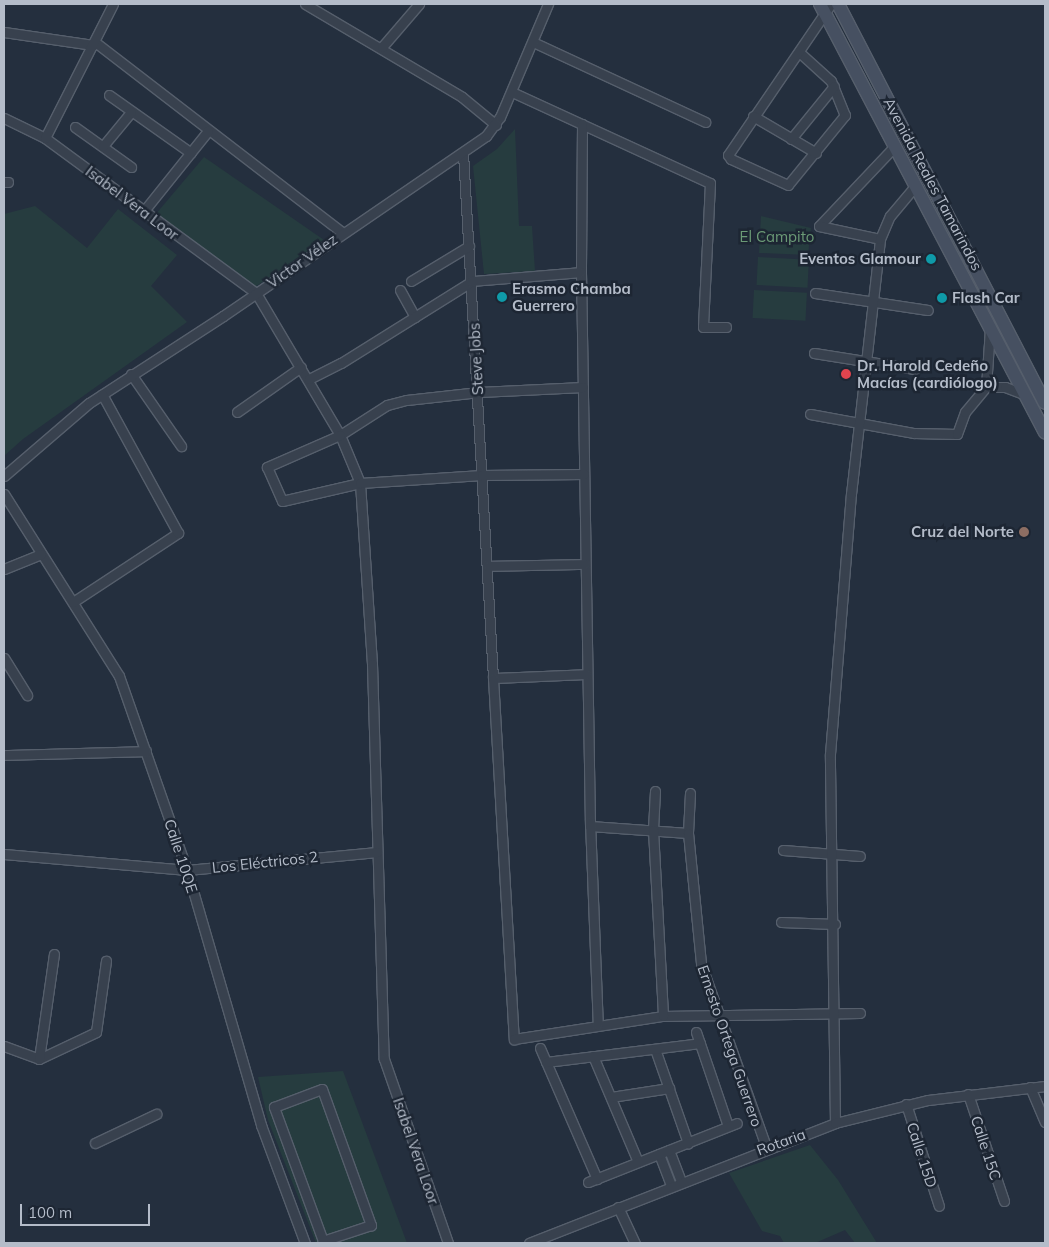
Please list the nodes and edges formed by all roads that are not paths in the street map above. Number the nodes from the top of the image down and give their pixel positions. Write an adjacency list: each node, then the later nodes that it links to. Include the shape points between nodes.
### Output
1 (113, 4): 9 (street)
2 (305, 4): 10 (street)
3 (418, 4): 10 (street)
4 (548, 4): 8 (street, Victor Vélez)
5 (838, 4): 48 (main road, Avenida Reales Tamarindos)
6 (825, 9): 11 (street); 26 (main road, Avenida Reales Tamarindos)
7 (4, 32): 9 (street)
8 (533, 42): 13 (street, Victor Vélez); 18 (street)
9 (94, 44): 22 (street); 23 (street)
10 (382, 47): 20 (street, via 462,97)
11 (798, 52): 12 (street); 16 (street)
12 (834, 86): 24 (street); 28 (street, via 845,115)
13 (512, 92): 19 (street); 20 (street, Victor Vélez)
14 (109, 95): 15 (street)
15 (131, 112): 25 (street); 29 (street)
16 (753, 116): 24 (street); 28 (street, via 729,153 731,159 790,185)
17 (4, 118): 23 (street, Isabel Vera Loor)
18 (705, 122)
19 (582, 124): 36 (street); 46 (street, via 710,183 703,327)
20 (496, 125): 27 (street, Victor Vélez)
21 (75, 126): 25 (street)
22 (208, 131): 29 (street); 33 (street)
23 (45, 138): 32 (street, Isabel Vera Loor)
24 (791, 138): 28 (street)
25 (103, 146): 30 (street)
26 (894, 147): 31 (main road, Avenida Reales Tamarindos); 34 (street, via 819,226)
27 (463, 153): 33 (street, Victor Vélez); 35 (street, Steve Jobs)
28 (816, 153)
29 (191, 154): 32 (street)
30 (131, 167)
31 (915, 186): 34 (street, via 890,216); 45 (main road, Avenida Reales Tamarindos)
32 (143, 212): 41 (street, Isabel Vera Loor)
33 (342, 232): 41 (street, Victor Vélez)
34 (880, 239): 42 (street)
35 (469, 246): 37 (street); 38 (street, Steve Jobs)
36 (581, 272): 38 (street); 55 (street)
37 (411, 281)
38 (472, 281): 44 (street); 57 (street, Steve Jobs)
39 (400, 290): 44 (street)
40 (815, 293): 42 (street)
41 (256, 294): 51 (street, Isabel Vera Loor); 53 (street, Victor Vélez)
42 (874, 302): 43 (street); 49 (street)
43 (928, 310)
44 (415, 317): 54 (street)
45 (990, 324): 50 (main road, Avenida Reales Tamarindos); 56 (street)
46 (726, 327)
47 (814, 352): 49 (street)
48 (1021, 352): 50 (street); 60 (main road, Avenida Reales Tamarindos)
49 (867, 360): 52 (street); 63 (street)
50 (1008, 360): 59 (main road, Avenida Reales Tamarindos)
51 (301, 367): 54 (street, Isabel Vera Loor); 61 (street)
52 (916, 368)
53 (131, 374): 58 (street, Victor Vélez); 66 (street)
54 (309, 379): 65 (street, Isabel Vera Loor)
55 (583, 387): 57 (street); 67 (street)
56 (986, 387): 59 (street, via 1005,386); 63 (street, via 965,412 957,434 914,433)
57 (479, 392): 65 (street, via 387,405); 69 (street, Steve Jobs)
58 (102, 394): 68 (street, Victor Vélez, via 32,449); 76 (street, via 178,534)
59 (1026, 396): 64 (main road, Avenida Reales Tamarindos)
60 (1045, 403)
61 (237, 412)
62 (810, 414): 63 (street)
63 (859, 423): 91 (street, via 831,730)
64 (1045, 433)
65 (340, 435): 70 (street, Isabel Vera Loor); 70 (street, via 266,467 282,501)
66 (181, 446)
67 (584, 474): 69 (street); 73 (street)
68 (4, 476)
69 (482, 476): 70 (street); 74 (street, Steve Jobs)
70 (360, 483): 89 (street, Isabel Vera Loor, via 372,664)
71 (4, 494): 72 (street, Calle 10QE)
72 (41, 554): 75 (street); 76 (street, Calle 10QE)
73 (585, 564): 74 (street); 78 (street)
74 (488, 566): 79 (street, Steve Jobs)
75 (4, 569)
76 (73, 602): 81 (street, Calle 10QE, via 119,676)
77 (4, 658): 80 (street)
78 (587, 674): 79 (street); 85 (street)
79 (493, 678): 102 (street, Steve Jobs, via 514,1039)
80 (26, 695)
81 (146, 751): 82 (street); 93 (street, Calle 10QE)
82 (4, 755)
83 (655, 791): 86 (street)
84 (690, 794): 87 (street, Ernesto Ortega Guerrero)
85 (590, 826): 86 (street); 102 (street)
86 (653, 830): 87 (street); 101 (street)
87 (688, 833): 100 (street, Ernesto Ortega Guerrero, via 700,957)
88 (783, 850): 91 (street)
89 (377, 852): 93 (street, Los Eléctricos 2); 135 (street, Isabel Vera Loor, via 384,1059)
90 (4, 854): 93 (street, Los Eléctricos 2)
91 (832, 854): 92 (street); 95 (street)
92 (860, 856)
93 (187, 870): 134 (street, Calle 10QE, via 261,1126)
94 (781, 922): 95 (street)
95 (835, 924): 98 (street)
96 (54, 954): 109 (street)
97 (106, 961): 109 (street, via 96,1032)
98 (836, 1012): 99 (street); 100 (street); 118 (street)
99 (860, 1013)
100 (719, 1014): 101 (street); 124 (street, Ernesto Ortega Guerrero)
101 (663, 1016): 102 (street)
102 (598, 1025)
103 (696, 1032): 104 (street)
104 (700, 1043): 107 (street); 121 (street)
105 (4, 1046): 109 (street)
106 (540, 1048): 110 (street)
107 (655, 1049): 108 (street); 113 (street)
108 (593, 1056): 110 (street); 115 (street)
109 (39, 1059)
110 (546, 1062): 127 (street, via 592,1181)
111 (1045, 1086): 112 (street, Rotaria)
112 (1030, 1087): 114 (street, Rotaria); 119 (street)
113 (669, 1088): 115 (street); 123 (street)
114 (968, 1094): 116 (street, Rotaria); 130 (street, Calle 15C)
115 (611, 1098): 127 (street)
116 (906, 1104): 118 (street, Rotaria); 131 (street, Calle 15D)
117 (156, 1114): 122 (street)
118 (835, 1122): 124 (street, Rotaria)
119 (1045, 1122)
120 (737, 1123): 121 (street)
121 (728, 1126): 123 (street)
122 (95, 1143)
123 (688, 1143): 125 (street)
124 (766, 1147): 128 (street, Rotaria)
125 (669, 1150): 126 (street); 128 (street)
126 (659, 1154): 127 (street); 129 (street)
127 (638, 1162)
128 (681, 1181): 129 (street, Rotaria)
129 (671, 1185): 132 (street, Rotaria)
130 (1004, 1201)
131 (939, 1206)
132 (618, 1207): 136 (street, Rotaria); 137 (street)
133 (371, 1225): 133 (street, via 322,1089 274,1107 323,1241)
134 (306, 1243)
135 (448, 1243)
136 (529, 1243)
137 (635, 1243)

